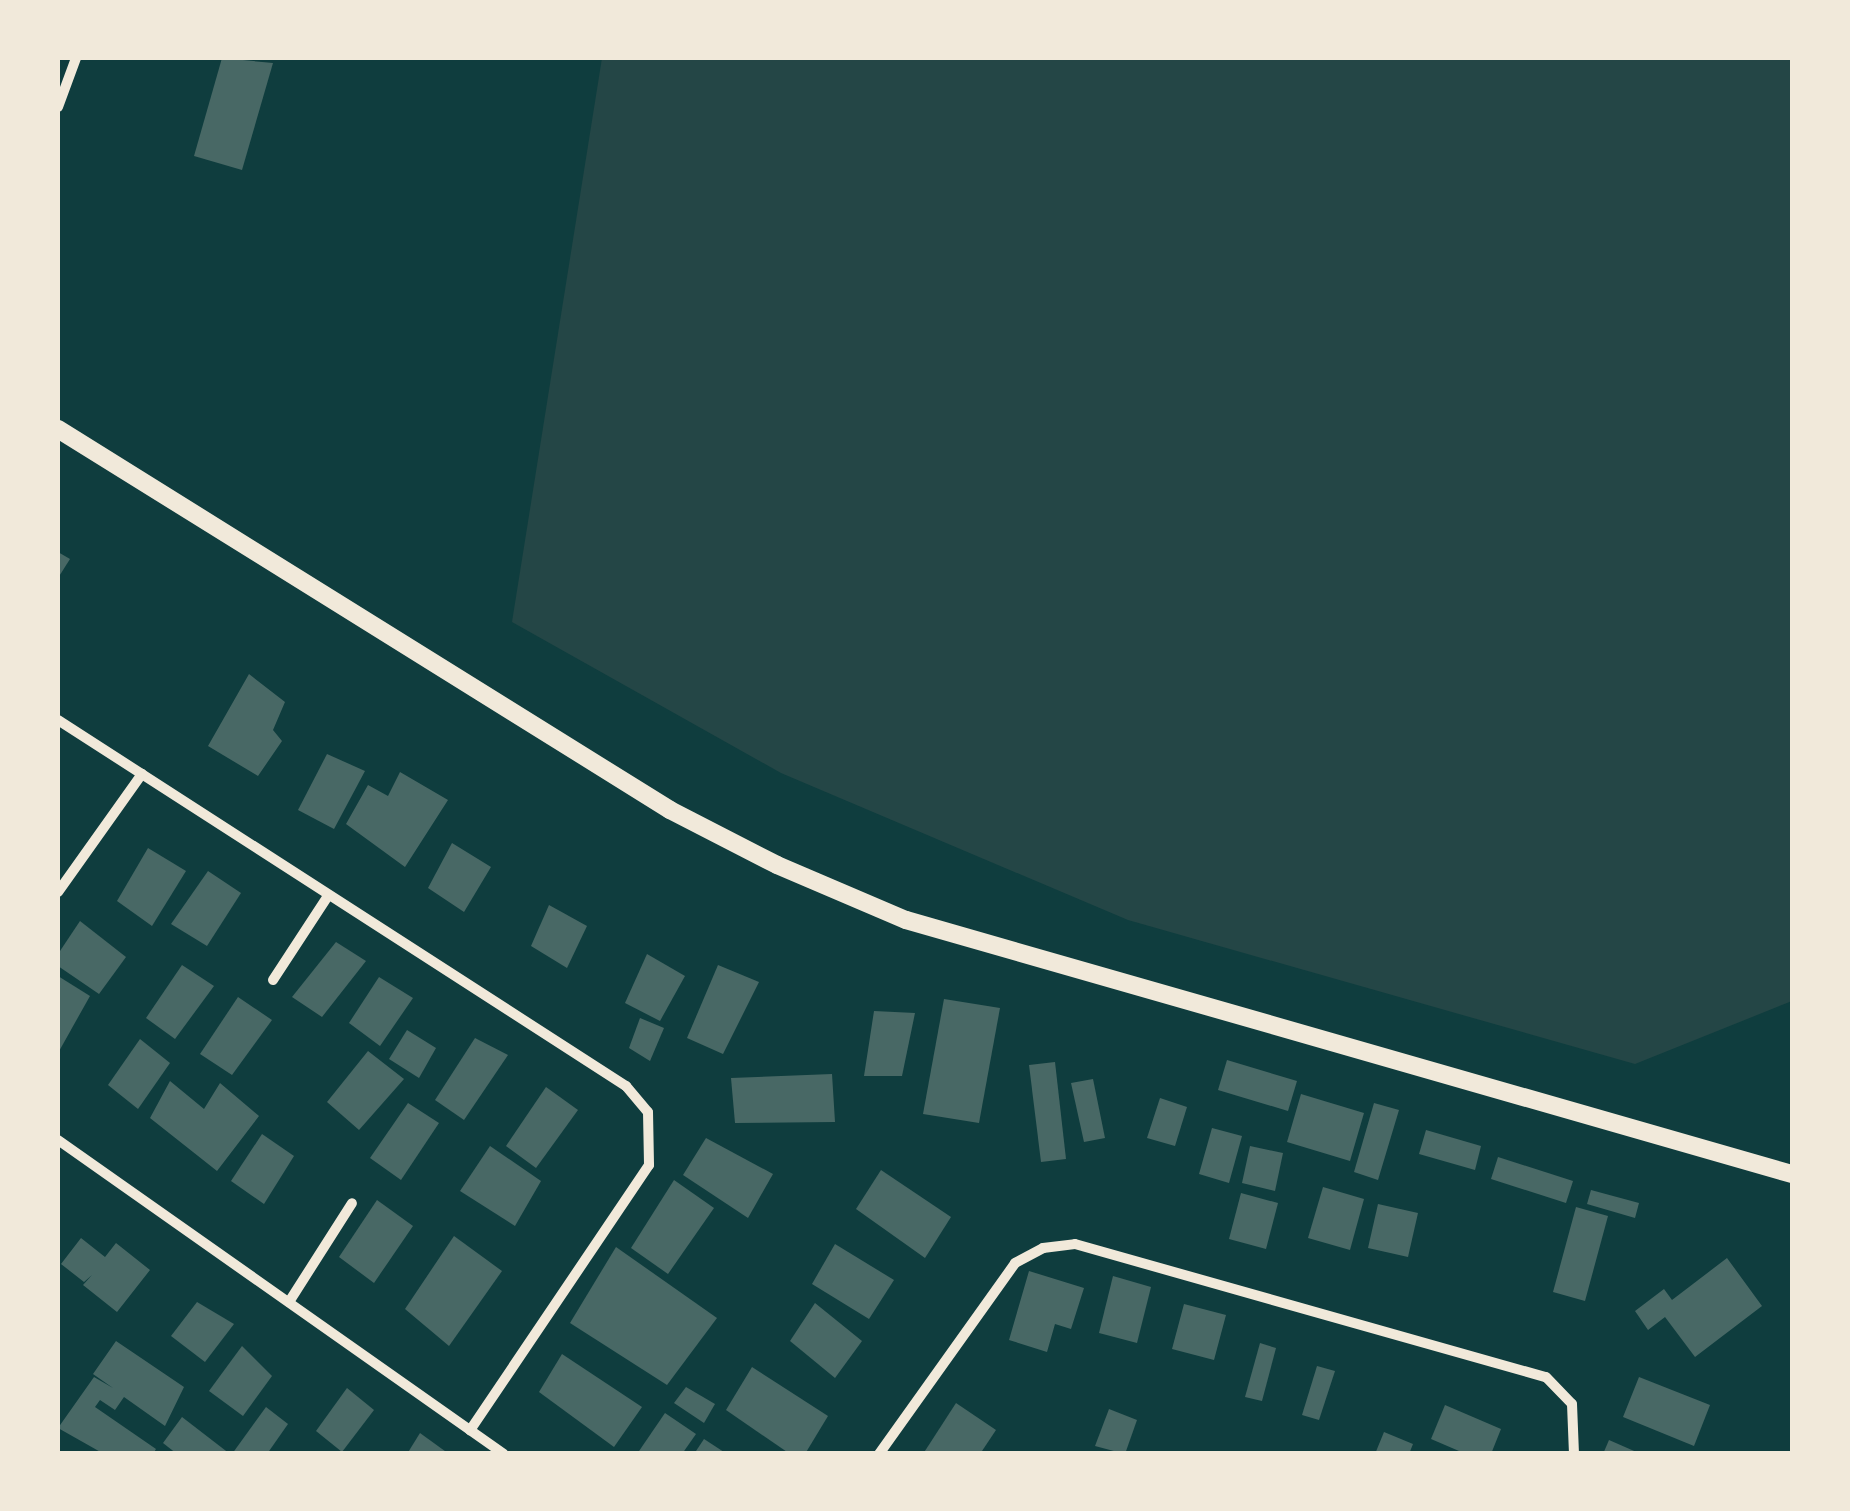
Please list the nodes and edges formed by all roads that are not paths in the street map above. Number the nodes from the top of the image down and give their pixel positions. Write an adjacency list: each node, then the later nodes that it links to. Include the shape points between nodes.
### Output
1 (76, 58): 2 (street)
2 (58, 107)
3 (58, 429): 10 (street, via 670,810 793,872 906,920)
4 (58, 720): 5 (street)
5 (142, 774): 6 (street); 7 (street)
6 (58, 892)
7 (328, 896): 8 (street); 13 (street, via 626,1086 652,1121 649,1165)
8 (273, 980)
9 (58, 1140): 12 (street)
10 (1792, 1174)
11 (352, 1203): 12 (street)
12 (290, 1302): 13 (street)
13 (470, 1430): 14 (street)
14 (504, 1454)
15 (879, 1454): 16 (street, via 1015,1263 1043,1248 1075,1244 1546,1377 1572,1404)
16 (1574, 1454)

